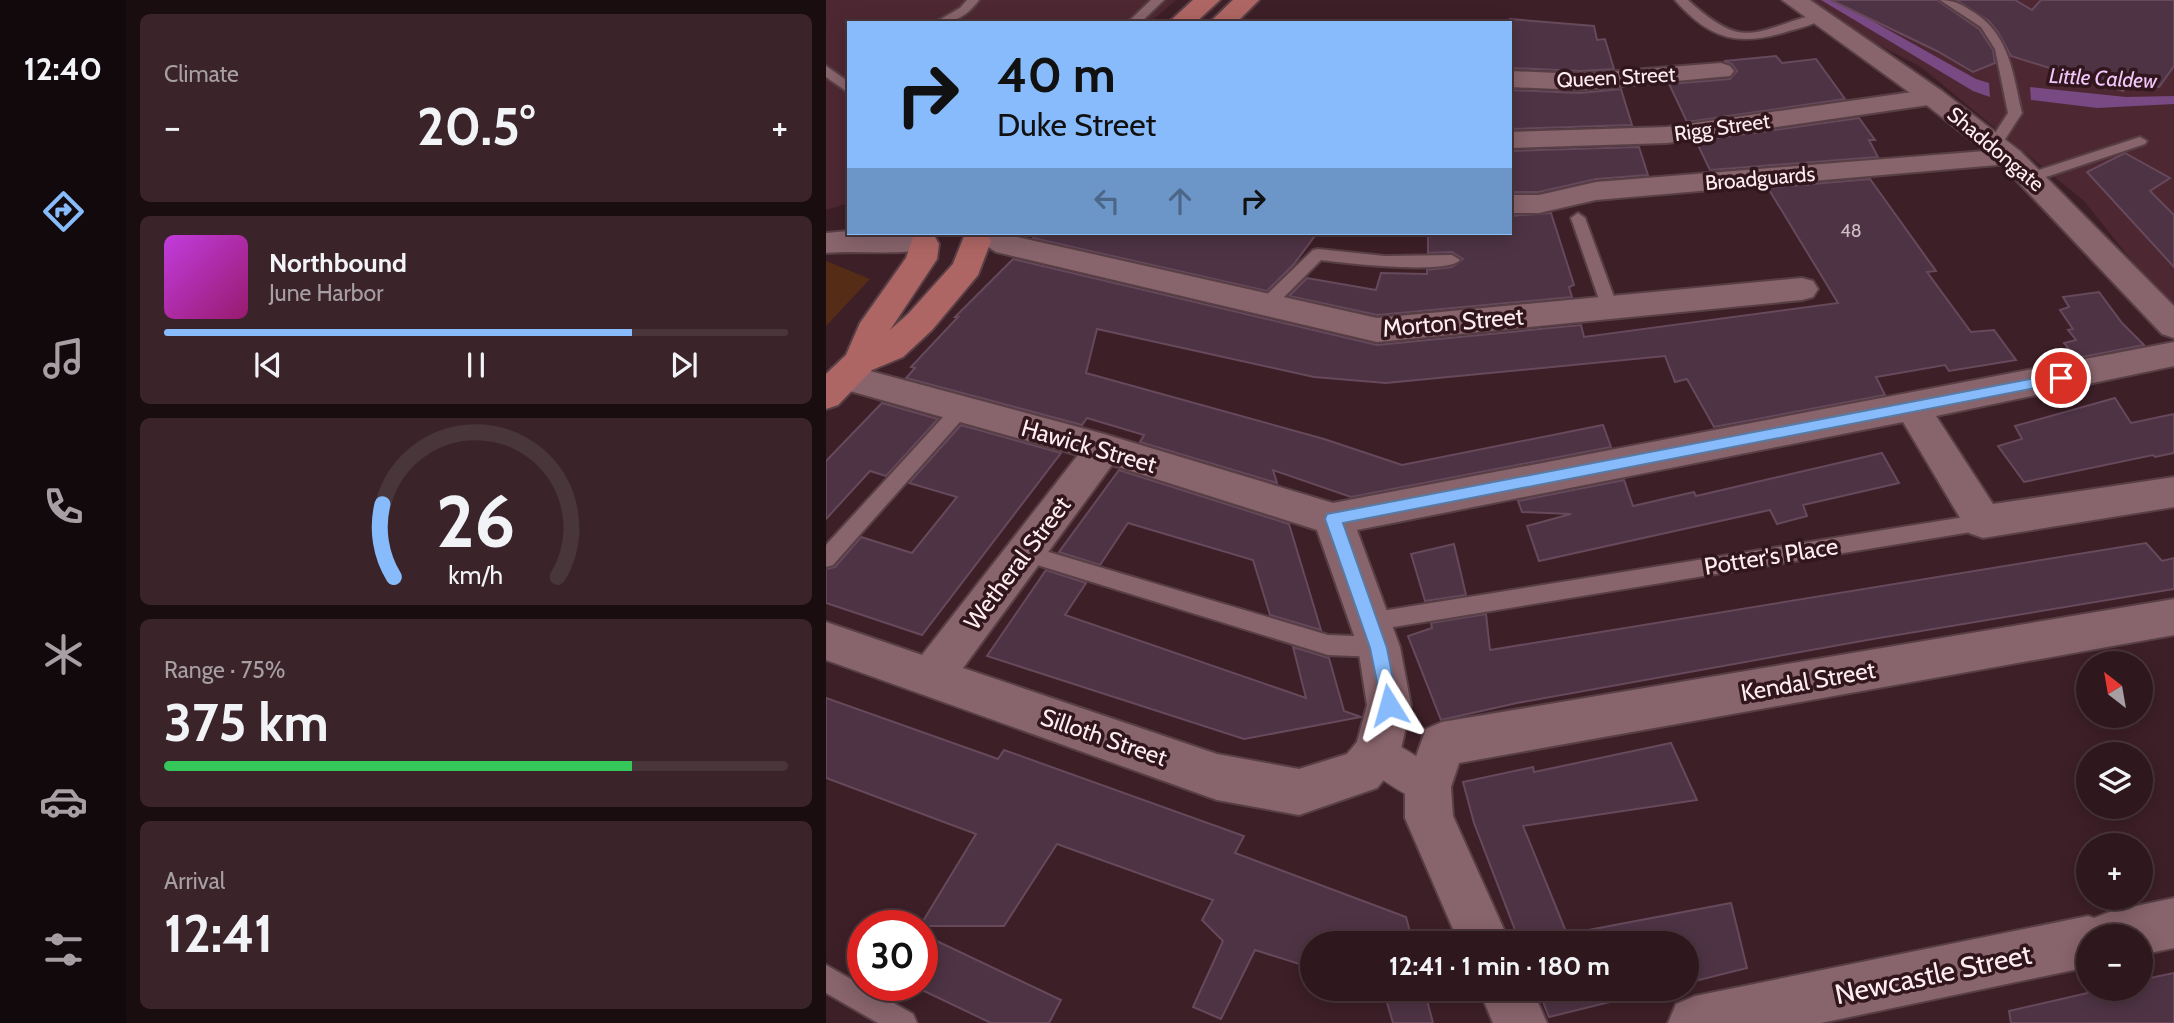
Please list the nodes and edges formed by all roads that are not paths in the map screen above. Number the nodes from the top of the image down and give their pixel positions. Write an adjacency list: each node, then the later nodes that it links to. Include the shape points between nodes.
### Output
1 (973, 0): 9 (lane)
2 (1158, 0): 10 (lane)
3 (1208, 0): 11 (main road)
4 (1247, 0): 12 (main road)
5 (1681, 0): 8 (lane, via 1726,34 1762,34)
6 (1794, 0): 8 (street, Shaddongate)
7 (1946, 0): 20 (lane, via 1985,25 2001,49 2015,113)
8 (1819, 18): 17 (street, Shaddongate)
9 (944, 21)
10 (1135, 21)
11 (1182, 21)
12 (1223, 21)
13 (826, 70): 16 (lane)
14 (1721, 71): 15 (street, Queen Street, via 1580,82)
15 (1512, 79)
16 (845, 80)
17 (1933, 97): 18 (street, Rigg Street, via 1667,135); 20 (street, Shaddongate)
18 (1512, 140)
19 (2140, 141): 21 (lane)
20 (2003, 150): 21 (street, Shaddongate); 22 (street, Broadguards, via 1596,191 1539,204)
21 (2032, 177): 33 (street, Shaddongate)
22 (1512, 204)
23 (1578, 218): 32 (lane)
24 (847, 224): 25 (street)
25 (826, 230)
26 (986, 236): 27 (main road, via 949,247); 31 (street, Morton Street, via 1007,245); 35 (main road, via 967,268 920,322 891,348)
27 (918, 239): 28 (street); 35 (main road, via 920,259)
28 (826, 243)
29 (1452, 260): 31 (lane, via 1388,263 1318,254)
30 (1802, 289): 32 (street, Morton Street)
31 (1266, 305): 32 (street, Morton Street, via 1377,330)
32 (1609, 307)
33 (2174, 326)
34 (2174, 354): 36 (street)
35 (843, 378): 37 (street, Hawick Street)
36 (1912, 407): 40 (street); 41 (street)
37 (961, 409): 38 (street, Hawick Street); 43 (lane)
38 (1104, 449): 40 (street, Hawick Street); 42 (street, Wetheral Street)
39 (2174, 492): 41 (street, Potter's Place)
40 (1333, 519): 45 (street)
41 (1983, 522): 45 (lane, Potter's Place)
42 (1025, 553): 45 (lane, Potter's Place, via 1328,645); 47 (street, Wetheral Street)
43 (826, 559)
44 (2174, 617): 49 (street, Kendal Street)
45 (1374, 635): 48 (street, via 1389,705)
46 (826, 641): 47 (street, Silloth Street)
47 (931, 677): 48 (street, Silloth Street, via 1217,777 1299,792 1362,772)
48 (1377, 752): 49 (street)
49 (1435, 765): 52 (street, via 1429,818)
50 (2174, 923): 51 (street)
51 (2153, 927)
52 (1480, 931)
53 (2076, 944): 58 (street, Newcastle Street)
54 (826, 978): 56 (lane)
55 (1510, 1001): 57 (street)
56 (904, 1023)
57 (1520, 1023)
58 (1695, 1023)

